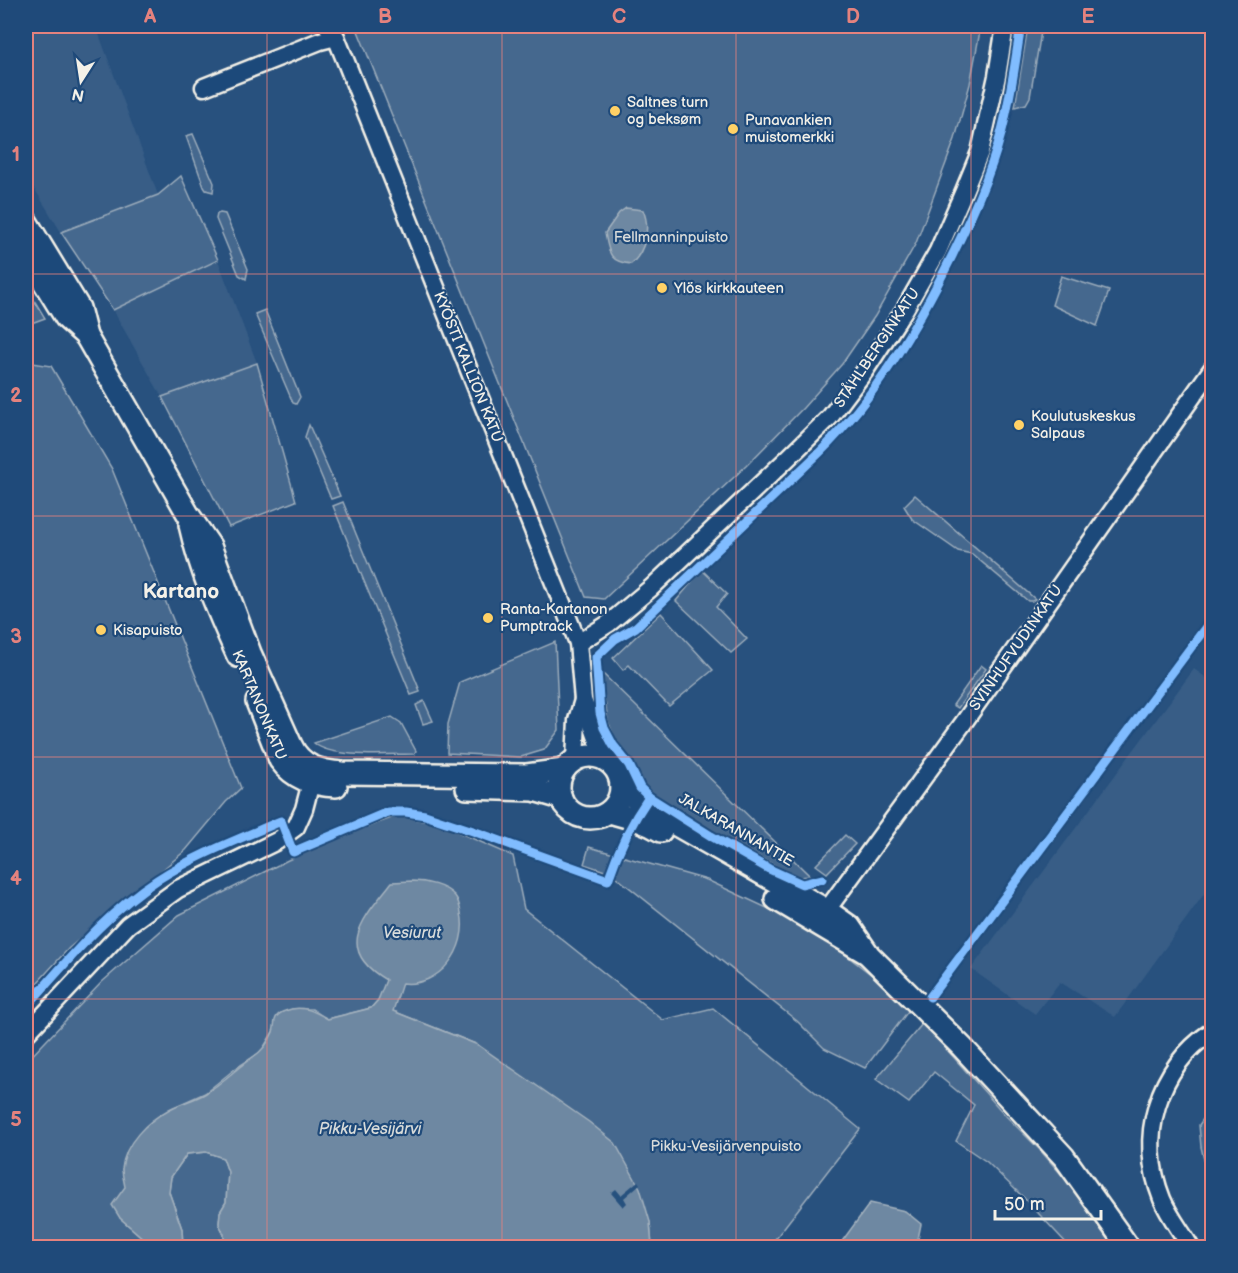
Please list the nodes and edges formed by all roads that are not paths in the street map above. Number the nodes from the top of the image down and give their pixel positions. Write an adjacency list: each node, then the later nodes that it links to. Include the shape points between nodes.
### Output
1 (1005, 26): 9 (street, STÅHLBERGINKATU, via 980,152 938,251 864,372 830,417 651,588)
2 (333, 30): 3 (street, via 320,41); 9 (street, KYÖSTI KALLION KATU)
3 (204, 87)
4 (26, 221): 6 (main road, KARTANONKATU, via 79,308)
5 (26, 253): 6 (main road, KARTANONKATU, via 66,318)
6 (87, 336): 8 (main road, KARTANONKATU)
7 (1212, 369): 17 (street, SVINHUFVUDINKATU)
8 (188, 514): 13 (main road, KARTANONKATU, via 210,546 250,652 295,753); 13 (main road, KARTANONKATU, via 196,551 277,751 293,774)
9 (578, 643): 10 (street, KYÖSTI KALLION KATU)
10 (583, 700): 11 (street, KYÖSTI KALLION KATU); 12 (street, KYÖSTI KALLION KATU)
11 (610, 763): 12 (main road, via 593,756); 14 (main road)
12 (570, 765): 13 (main road, KARTANONKATU, via 527,775); 15 (main road, via 559,784)
13 (313, 776): 15 (main road, KARTANONKATU, via 341,786 534,790); 19 (street, via 296,827 277,841 178,889 128,925)
14 (621, 786): 16 (main road, via 616,805); 17 (main road, JALKARANNANTIE, via 643,806)
15 (561, 798): 16 (main road, via 574,814 584,818)
16 (609, 812): 17 (main road, JALKARANNANTIE, via 651,824)
17 (821, 917): 20 (main road, JALKARANNANTIE, via 849,926 869,955 962,1047 1064,1157)
18 (1212, 1031): 21 (street, via 1174,1067 1159,1096 1152,1128 1153,1166 1162,1200)
19 (26, 1034)
20 (1129, 1248)
21 (1191, 1248)

